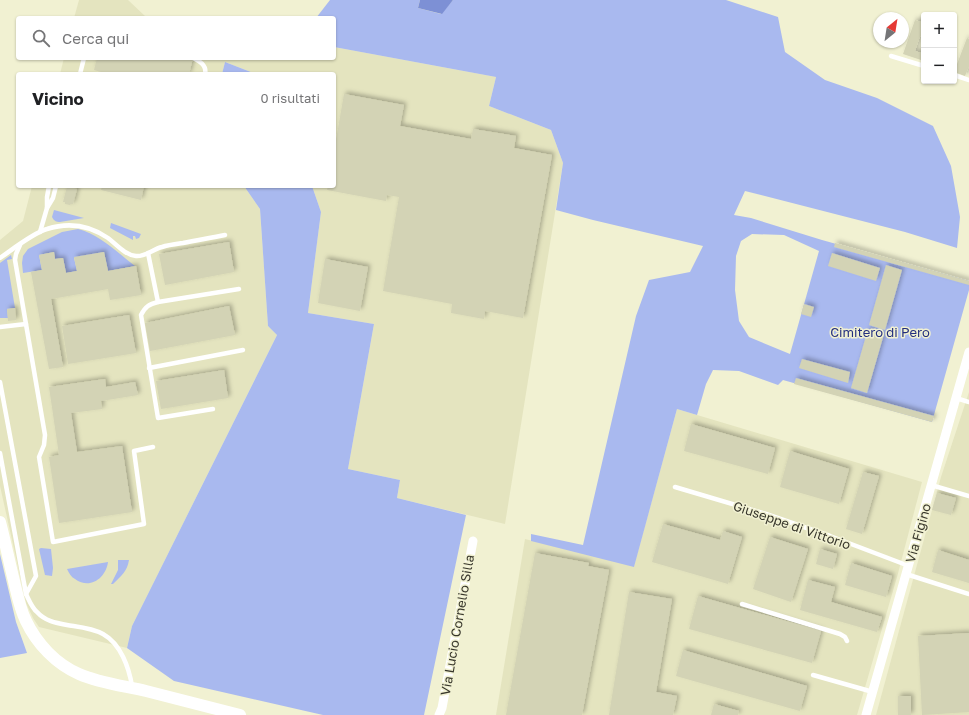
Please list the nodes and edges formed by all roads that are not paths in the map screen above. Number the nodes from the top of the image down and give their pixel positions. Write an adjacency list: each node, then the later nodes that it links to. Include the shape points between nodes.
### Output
1 (891, 56): 4 (lane)
2 (84, 60): 5 (lane)
3 (199, 60): 6 (lane)
4 (921, 65)
5 (80, 72)
6 (206, 72)
7 (957, 77): 8 (lane)
8 (969, 80)
9 (49, 188): 11 (lane)
10 (56, 188): 11 (lane)
11 (47, 208): 12 (lane)
12 (40, 232): 14 (lane); 15 (lane, via 73,224 107,238 127,253 142,256)
13 (225, 235): 15 (lane, via 161,247)
14 (20, 245): 16 (lane); 19 (lane, via 15,260)
15 (148, 253): 18 (lane)
16 (0, 258)
17 (238, 289): 18 (lane)
18 (158, 302): 23 (lane, via 147,306 141,315)
19 (26, 324): 20 (lane); 29 (lane, via 45,435 39,457 53,542 144,524 134,451)
20 (0, 327)
21 (243, 350): 23 (lane)
22 (969, 352): 24 (street, Via Figino)
23 (150, 368): 28 (lane, via 158,418)
24 (967, 369): 26 (street, Via Figino)
25 (0, 382): 37 (lane, via 36,576)
26 (956, 398): 27 (lane); 31 (street, Via Figino)
27 (969, 402)
28 (213, 409)
29 (153, 447)
30 (0, 453): 37 (lane)
31 (931, 485): 33 (lane); 36 (street, Via Figino)
32 (675, 488): 36 (lane, Giuseppe di Vittorio, via 766,514 830,536)
33 (969, 496)
34 (0, 522): 42 (street, via 20,605 33,634 54,658 78,674)
35 (473, 541): 44 (street, Via Lucio Cornelio Silla)
36 (908, 570): 38 (lane, Giuseppe di Vittorio); 43 (street, Via Figino)
37 (26, 594): 42 (lane, via 36,612 45,619 93,630 110,640 118,649 130,674)
38 (969, 594)
39 (742, 604): 40 (lane, via 840,634 845,636)
40 (847, 641)
41 (813, 675): 43 (lane)
42 (132, 688): 45 (street)
43 (873, 692): 46 (street, Via Figino)
44 (441, 713)
45 (240, 715)
46 (866, 715)

